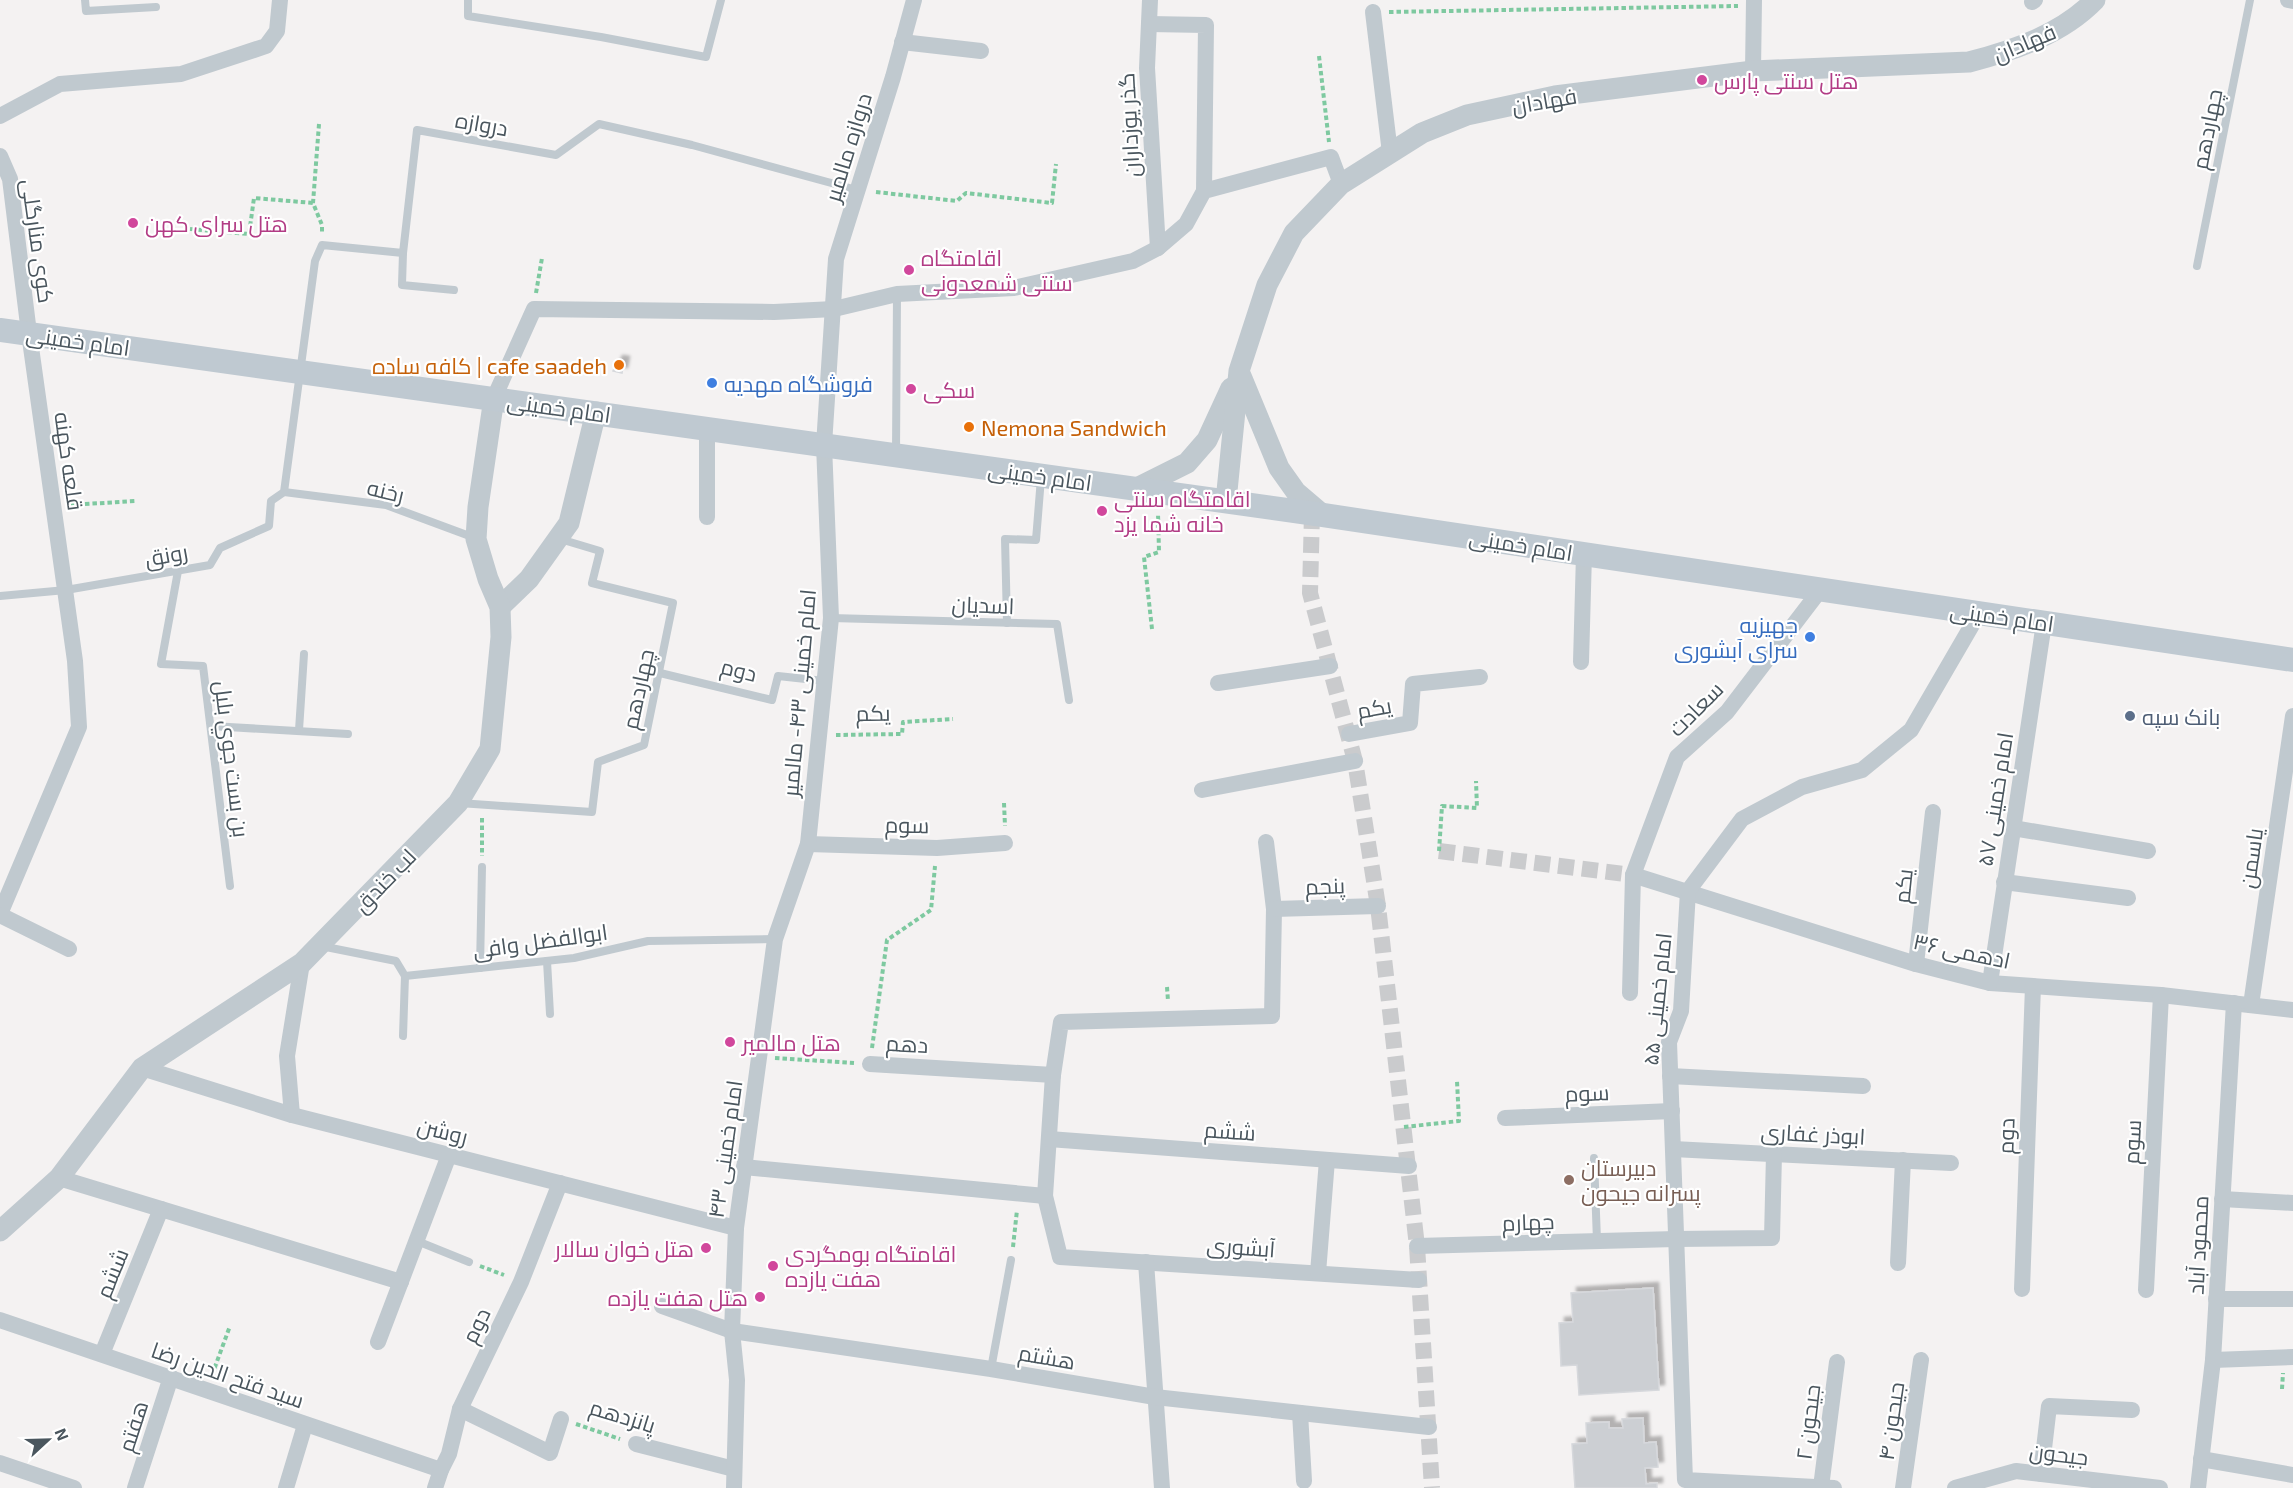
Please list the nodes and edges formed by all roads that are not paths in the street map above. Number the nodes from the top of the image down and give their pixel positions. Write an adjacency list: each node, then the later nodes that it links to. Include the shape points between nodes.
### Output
1 (85, 0): 12 (lane, via 86,11)
2 (280, 0): 18 (street, via 277,31 266,46 181,74 60,84)
3 (468, 0): 4 (lane, via 468,16 706,57)
4 (721, 0)
5 (914, 0): 15 (street, دروازه مالمیر)
6 (1150, 0): 14 (street, گذر يوزداران)
7 (2095, 0): 17 (street, فهادان, via 2075,19 2031,42 1970,62)
8 (2250, 0): 26 (lane, چهاردهم)
9 (2288, 0): 10 (street)
10 (2293, 1)
11 (1754, 3): 17 (street)
12 (156, 7)
13 (1373, 12): 19 (street)
14 (1149, 24): 23 (street, via 1206,25); 24 (street, گذر يوزداران, via 1147,68)
15 (902, 42): 16 (street); 22 (street, دروازه مالمیر)
16 (981, 51)
17 (1753, 71): 19 (street, فهادان, via 1509,105 1431,129)
18 (0, 116)
19 (1390, 153): 21 (street, فهادان)
20 (0, 156): 31 (street, کوی منارگلی, via 10,179)
21 (1341, 184): 23 (street, via 1331,157); 33 (street, فهادان, via 1294,234 1267,285)
22 (857, 190): 25 (lane, دروازه, via 598,124 556,155 417,130); 29 (street, دروازه مالمیر, via 836,259)
23 (1204, 191): 24 (street, via 1186,224)
24 (1158, 248): 28 (street, via 1132,261 1014,288)
25 (403, 253): 27 (lane, via 402,285); 32 (lane, via 322,245 315,261)
26 (2197, 266)
27 (454, 290)
28 (897, 294): 29 (street); 38 (lane)
29 (834, 309): 34 (street, via 534,309); 37 (street, دروازه مالمیر)
30 (0, 330): 31 (main road, امام خمینی)
31 (28, 333): 32 (main road, امام خمینی); 50 (street, قلعه کهنه)
32 (301, 371): 34 (main road, امام خمینی); 41 (lane, رونق)
33 (1239, 371): 40 (street, via 1207,440 1187,463); 42 (street, فهادان); 43 (street, via 1279,468 1296,492)
34 (494, 398): 35 (main road, امام خمینی); 46 (street, لب خندق)
35 (596, 412): 36 (main road, امام خمینی); 45 (street, via 569,523)
36 (708, 428): 37 (main road, امام خمینی); 44 (street)
37 (824, 445): 38 (main road, امام خمینی); 54 (street, امام خمینی ۴۳- مالمیر)
38 (896, 453): 39 (main road, امام خمینی)
39 (1041, 475): 40 (main road, امام خمینی); 56 (lane, via 1036,540 1005,538)
40 (1147, 490): 42 (main road, امام خمینی)
41 (285, 492): 46 (lane, رخنه, via 386,505); 48 (lane, رونق, via 271,501 269,526 220,548 210,565)
42 (1226, 501): 43 (main road, امام خمینی)
43 (1323, 514): 47 (main road, امام خمینی)
44 (707, 517)
45 (558, 538): 52 (street, via 529,579); 61 (lane, چهاردهم, via 600,551 592,583 673,603)
46 (476, 539): 52 (street, لب خندق)
47 (1584, 554): 49 (main road, امام خمینی); 59 (street)
48 (178, 571): 50 (lane, رونق); 67 (lane, بن بست جوي بلبل, via 161,664 203,666)
49 (1821, 590): 53 (main road, امام خمینی); 81 (street, سعادت, via 1727,712 1677,758)
50 (66, 593): 51 (lane, رونق); 88 (street, قلعه کهنه, via 79,727)
51 (0, 596)
52 (501, 607): 73 (street, لب خندق, via 490,749)
53 (1979, 613): 55 (main road, امام خمینی); 84 (street, via 1911,730 1862,770 1802,787 1743,819)
54 (831, 618): 56 (lane, اسدیان); 63 (street, امام خمینی ۴۳- مالمیر)
55 (2044, 622): 58 (main road, امام خمینی); 75 (street, امام خمینی ۵۷)
56 (1007, 623): 65 (lane, اسدیان, via 1057,624)
57 (304, 654): 68 (lane)
58 (2293, 660)
59 (1581, 662)
60 (1330, 666): 64 (street)
61 (660, 673): 63 (lane, دوم, via 772,700 778,676); 73 (lane, چهاردهم, via 644,745 598,762 592,812)
62 (1479, 677): 70 (street, یکم, via 1413,684 1410,723)
63 (824, 681): 78 (street, امام خمینی ۴۳- مالمیر)
64 (1218, 683)
65 (1068, 700)
66 (2293, 716): 101 (street, یاسمن)
67 (211, 726): 68 (lane); 83 (lane, بن بست جوي بلبل)
68 (299, 730): 69 (lane)
69 (348, 734)
70 (1349, 735)
71 (1355, 761): 72 (street)
72 (1202, 790)
73 (458, 803): 90 (street, لب خندق)
74 (1933, 812): 94 (street, یکم)
75 (2013, 828): 79 (street); 82 (street, امام خمینی ۵۷)
76 (1005, 843): 78 (street, سوم, via 937,848)
77 (1266, 843): 87 (street)
78 (807, 844): 89 (street, امام خمینی ۴۳- مالمیر)
79 (2148, 852)
80 (482, 867): 95 (lane)
81 (1633, 875): 84 (street, ادهمی ۳۶); 99 (street, سعادت)
82 (2004, 882): 85 (street); 97 (street, امام خمینی ۵۷)
83 (230, 886)
84 (1688, 891): 94 (street, ادهمی ۳۶); 108 (street, امام خمینی ۵۵, via 1681,1011 1669,1042)
85 (2128, 898)
86 (1378, 906): 87 (street, پنجم)
87 (1274, 909): 107 (street, via 1272,1017 1061,1022)
88 (0, 914): 91 (street)
89 (775, 939): 92 (lane, ابوالفضل وافی, via 648,941); 122 (street, امام خمینی ۴۳)
90 (320, 946): 93 (street, لب خندق); 96 (lane, via 396,961)
91 (69, 949)
92 (547, 961): 95 (lane, ابوالفضل وافی); 103 (lane)
93 (302, 963): 106 (street, لب خندق); 111 (street, via 287,1056)
94 (1916, 964): 97 (street, ادهمی ۳۶)
95 (480, 968): 96 (lane, ابوالفضل وافی)
96 (405, 975): 104 (lane)
97 (1990, 982): 98 (street, ادهمی ۳۶)
98 (2033, 986): 100 (street, ادهمی ۳۶); 142 (street, دوم)
99 (1629, 993)
100 (2161, 995): 101 (street, ادهمی ۳۶); 143 (street, سوم)
101 (2242, 1004): 102 (street, ادهمی ۳۶); 126 (street, محمود آباد)
102 (2293, 1010)
103 (550, 1014)
104 (403, 1036)
105 (870, 1064): 107 (street, دهم)
106 (142, 1068): 111 (street, روشن); 123 (street, لب خندق)
107 (1053, 1075): 113 (street)
108 (1670, 1076): 109 (street); 110 (street, امام خمینی ۵۵)
109 (1863, 1086)
110 (1672, 1112): 112 (street, سوم); 114 (street, امام خمینی ۵۵)
111 (292, 1115): 116 (street, روشن)
112 (1505, 1118)
113 (1049, 1139): 118 (street, ششم); 125 (street)
114 (1673, 1149): 115 (street, ابوذر غفاری); 131 (street, امام خمینی ۵۵)
115 (1774, 1154): 119 (street, ابوذر غفاری); 131 (street, via 1772,1238)
116 (449, 1155): 124 (street, روشن); 132 (street)
117 (1594, 1158): 133 (lane)
118 (1327, 1160): 121 (street, ششم); 139 (street)
119 (1903, 1160): 120 (street, ابوذر غفاری); 138 (street)
120 (1951, 1163)
121 (1409, 1166)
122 (744, 1167): 125 (street); 129 (street, امام خمینی ۴۳)
123 (60, 1178): 128 (street); 130 (street, لب خندق)
124 (560, 1183): 129 (street, روشن); 158 (street, دوم, via 521,1282)
125 (1045, 1196): 137 (street, آبشوری, via 1059,1257)
126 (2222, 1198): 127 (street); 144 (street, محمود آباد)
127 (2293, 1203)
128 (161, 1209): 141 (street); 150 (street, ششم)
129 (736, 1228): 148 (street, امام خمینی ۴۳)
130 (0, 1232)
131 (1676, 1239): 133 (street, چهارم); 173 (street, امام خمینی ۵۵, via 1685,1480)
132 (417, 1241): 136 (lane); 141 (street)
133 (1597, 1241): 134 (street, چهارم)
134 (1417, 1246)
135 (1011, 1260): 155 (lane)
136 (470, 1262)
137 (1146, 1262): 139 (street, آبشوری); 157 (street)
138 (1898, 1263)
139 (1318, 1273): 140 (street, آبشوری)
140 (1419, 1280)
141 (401, 1282): 149 (street)
142 (2022, 1289)
143 (2146, 1290)
144 (2216, 1299): 145 (street); 153 (street, محمود آباد)
145 (2293, 1299)
146 (662, 1306): 148 (street, هشتم)
147 (0, 1320): 150 (street, سید فتح الدین رضا)
148 (732, 1331): 155 (street, هشتم); 167 (street, امام خمینی ۴۳, via 737,1380)
149 (378, 1342)
150 (102, 1354): 156 (street, سید فتح الدین رضا)
151 (2293, 1357): 153 (street)
152 (1921, 1360): 182 (street, جیحون ۴)
153 (2213, 1360): 165 (street, محمود آباد)
154 (1838, 1362): 174 (street, جیحون ۲)
155 (991, 1369): 157 (street, هشتم)
156 (171, 1377): 162 (street, سید فتح الدین رضا); 176 (street, هفتم)
157 (1155, 1397): 160 (street, هشتم); 180 (street)
158 (460, 1409): 161 (street, پانزدهم, via 550,1454); 168 (street, دوم)
159 (2132, 1410): 170 (street, via 2049,1406)
160 (1300, 1413): 163 (street, هشتم); 172 (street)
161 (561, 1419)
162 (305, 1425): 168 (street, سید فتح الدین رضا); 177 (street)
163 (1429, 1427)
164 (636, 1444): 167 (street, پانزدهم)
165 (2201, 1459): 171 (street); 186 (street, محمود آباد)
166 (0, 1463): 175 (street)
167 (734, 1469): 179 (street, امام خمینی ۴۳)
168 (441, 1470): 178 (street, دوم)
169 (2016, 1471): 170 (street, جیحون); 183 (street, جیحون); 184 (street)
170 (2042, 1474): 185 (street, جیحون)
171 (2293, 1475)
172 (1304, 1481)
173 (1735, 1485): 174 (street)
174 (1821, 1487): 181 (street)
175 (74, 1488)
176 (135, 1488)
177 (286, 1488)
178 (435, 1488)
179 (734, 1488)
180 (1162, 1488)
181 (1834, 1488)
182 (1903, 1488)
183 (1955, 1488)
184 (2015, 1488)
185 (2160, 1488)
186 (2198, 1488)

